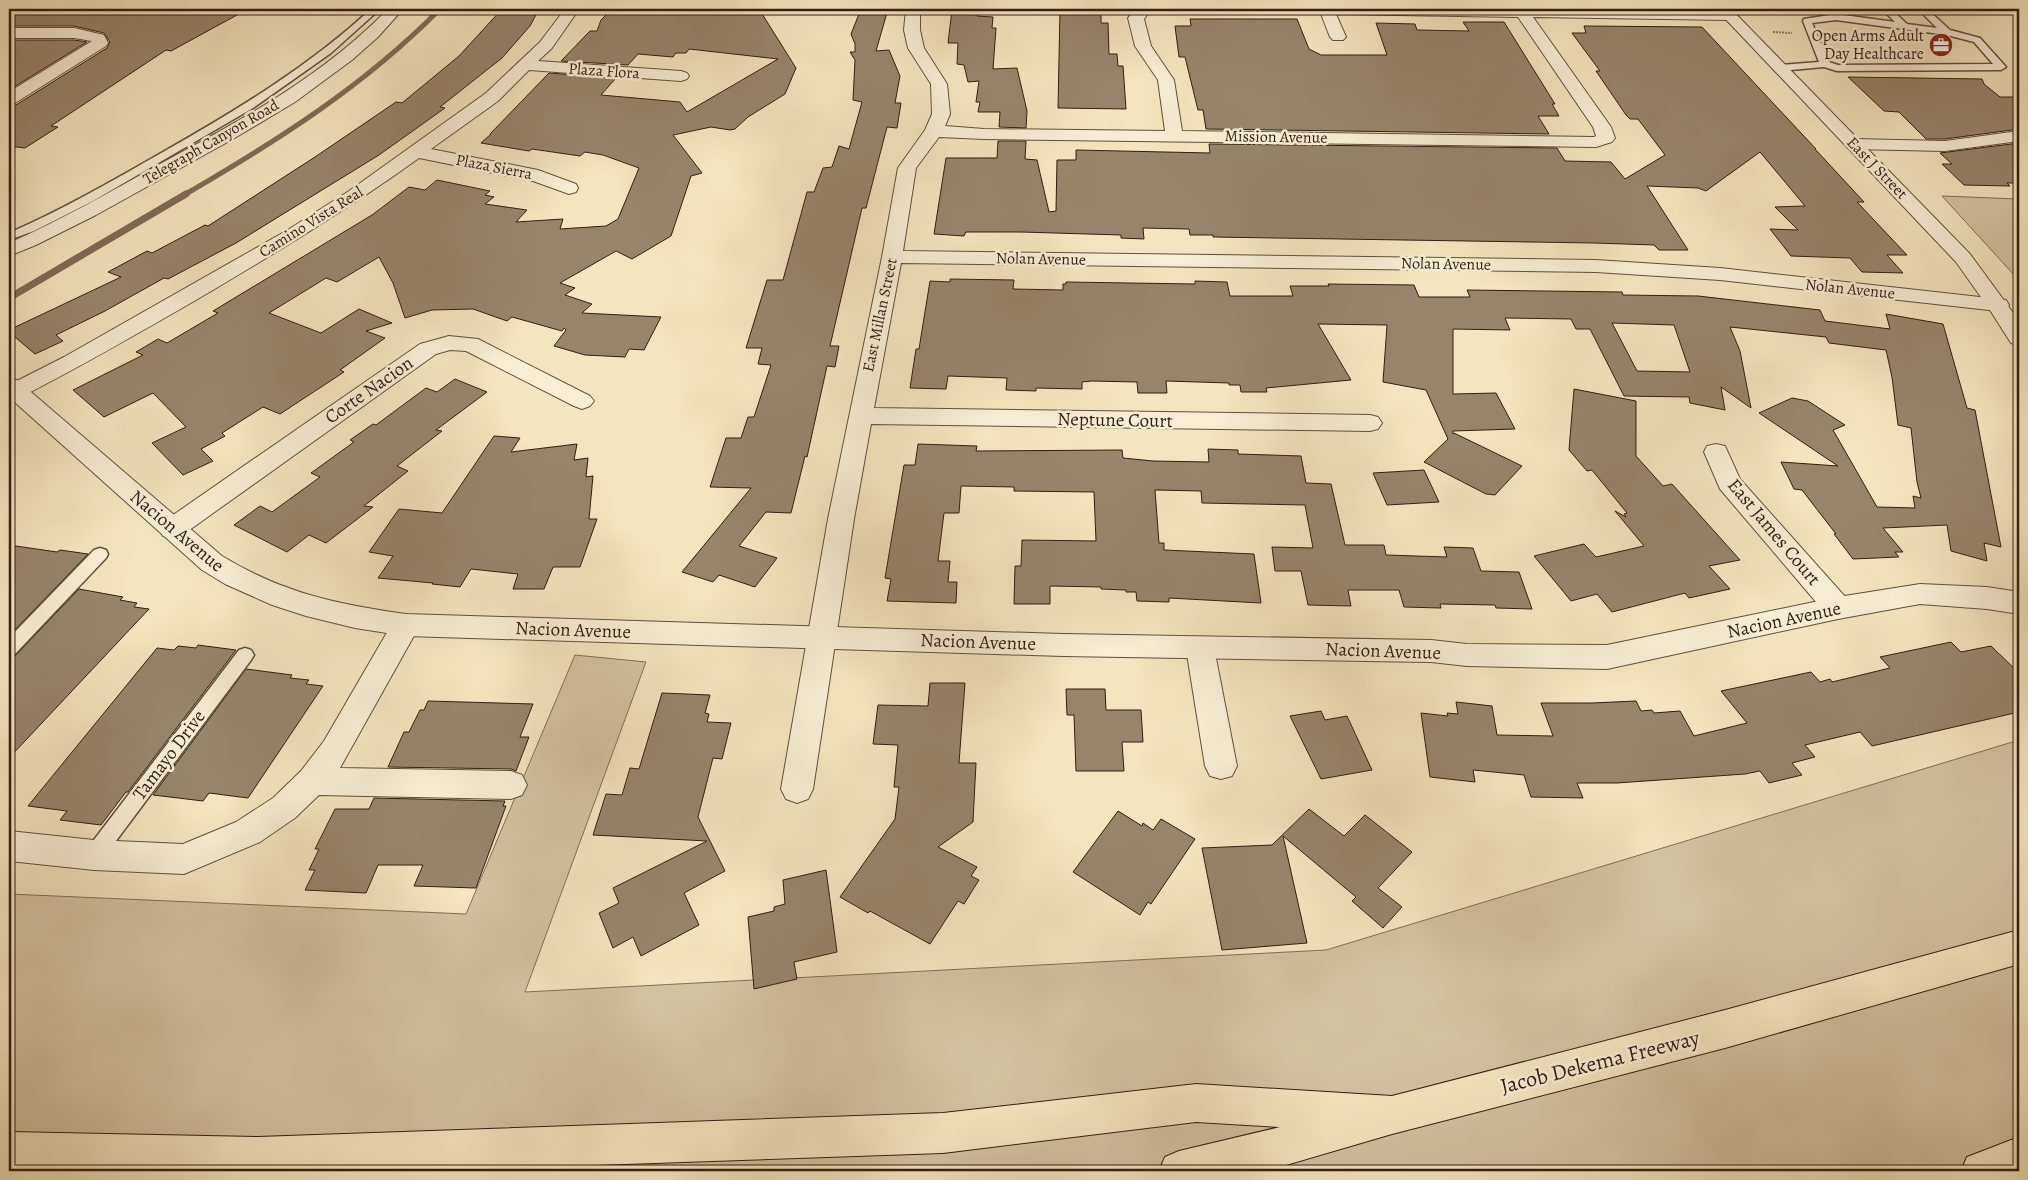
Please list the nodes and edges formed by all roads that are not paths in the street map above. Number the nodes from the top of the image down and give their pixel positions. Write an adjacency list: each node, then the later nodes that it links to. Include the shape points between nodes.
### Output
1 (376, 9): 29 (lane, via 350,34 226,121 94,197)
2 (396, 9): 30 (street, Telegraph Canyon Road, via 350,52 295,94 99,206)
3 (572, 9): 19 (street, Camino Vista Real, via 546,45)
4 (913, 9): 23 (street, East Millan Street, via 912,30 916,48 939,84 941,114)
5 (1276, 9): 9 (street)
6 (1855, 9): 13 (lane)
7 (1886, 9): 14 (lane)
8 (1922, 9): 15 (lane)
9 (1327, 10): 11 (street); 17 (street)
10 (1726, 12): 11 (street); 20 (street, East J Street)
11 (1523, 13): 24 (street, Mission Avenue, via 1602,127 1606,138 1596,142)
12 (1140, 14): 24 (street, via 1143,46 1166,80)
13 (1862, 20): 14 (lane); 18 (lane, via 1836,17 1807,21)
14 (1904, 26): 15 (lane)
15 (1946, 32): 18 (lane, via 1977,40 2001,68 1837,68)
16 (9, 33): 22 (street, via 74,33 99,38 100,43)
17 (1338, 37)
18 (1824, 64): 20 (lane)
19 (526, 65): 21 (street, Plaza Flora); 27 (street, Camino Vista Real, via 492,97)
20 (1780, 68): 26 (street, East J Street)
21 (681, 76)
22 (9, 100)
23 (934, 131): 24 (street, Mission Avenue); 31 (street, East Millan Street, via 907,168)
24 (1174, 136)
25 (2019, 136): 26 (street, via 1945,146)
26 (1854, 144): 32 (street, East J Street, via 1963,258)
27 (416, 152): 28 (street, Plaza Sierra, via 538,176); 34 (street, Camino Vista Real, via 293,235 72,362)
28 (569, 188)
29 (9, 236)
30 (9, 250)
31 (892, 257): 32 (street, Nolan Avenue, via 1596,266 1720,274); 36 (street, East Millan Street)
32 (1998, 305): 33 (street, East J Street)
33 (2019, 338)
34 (11, 390): 39 (street, Nacion Avenue)
35 (582, 401): 39 (street, Corte Nacion, via 470,344 448,342 410,360)
36 (860, 416): 37 (street, Neptune Court); 44 (street, East Millan Street)
37 (1370, 423)
38 (1716, 452): 42 (street, East James Court, via 1729,483)
39 (172, 528): 43 (street, Nacion Avenue, via 229,575 288,601 344,616)
40 (100, 554): 46 (lane)
41 (2019, 603): 42 (street, Nacion Avenue, via 1920,594)
42 (1838, 608): 45 (street, Nacion Avenue, via 1607,657)
43 (406, 625): 44 (street, Nacion Avenue); 49 (street, via 335,750)
44 (821, 636): 45 (street, Nacion Avenue); 51 (street, East Millan Street)
45 (1200, 648): 48 (street)
46 (9, 649)
47 (245, 655): 53 (lane, Tamayo Drive)
48 (1221, 766)
49 (312, 780): 50 (street); 53 (street, via 284,808 248,832 184,859)
50 (511, 785)
51 (797, 789)
52 (9, 846): 53 (street)
53 (94, 855)
54 (2019, 947): 55 (highway, Jacob Dekema Freeway, via 1725,1030)
55 (1392, 1116): 56 (highway, via 1196,1103 943,1133 258,1157); 58 (highway, Jacob Dekema Freeway, via 1260,1153)
56 (9, 1152)
57 (2019, 1157): 59 (highway)
58 (1179, 1171)
59 (1981, 1171)

